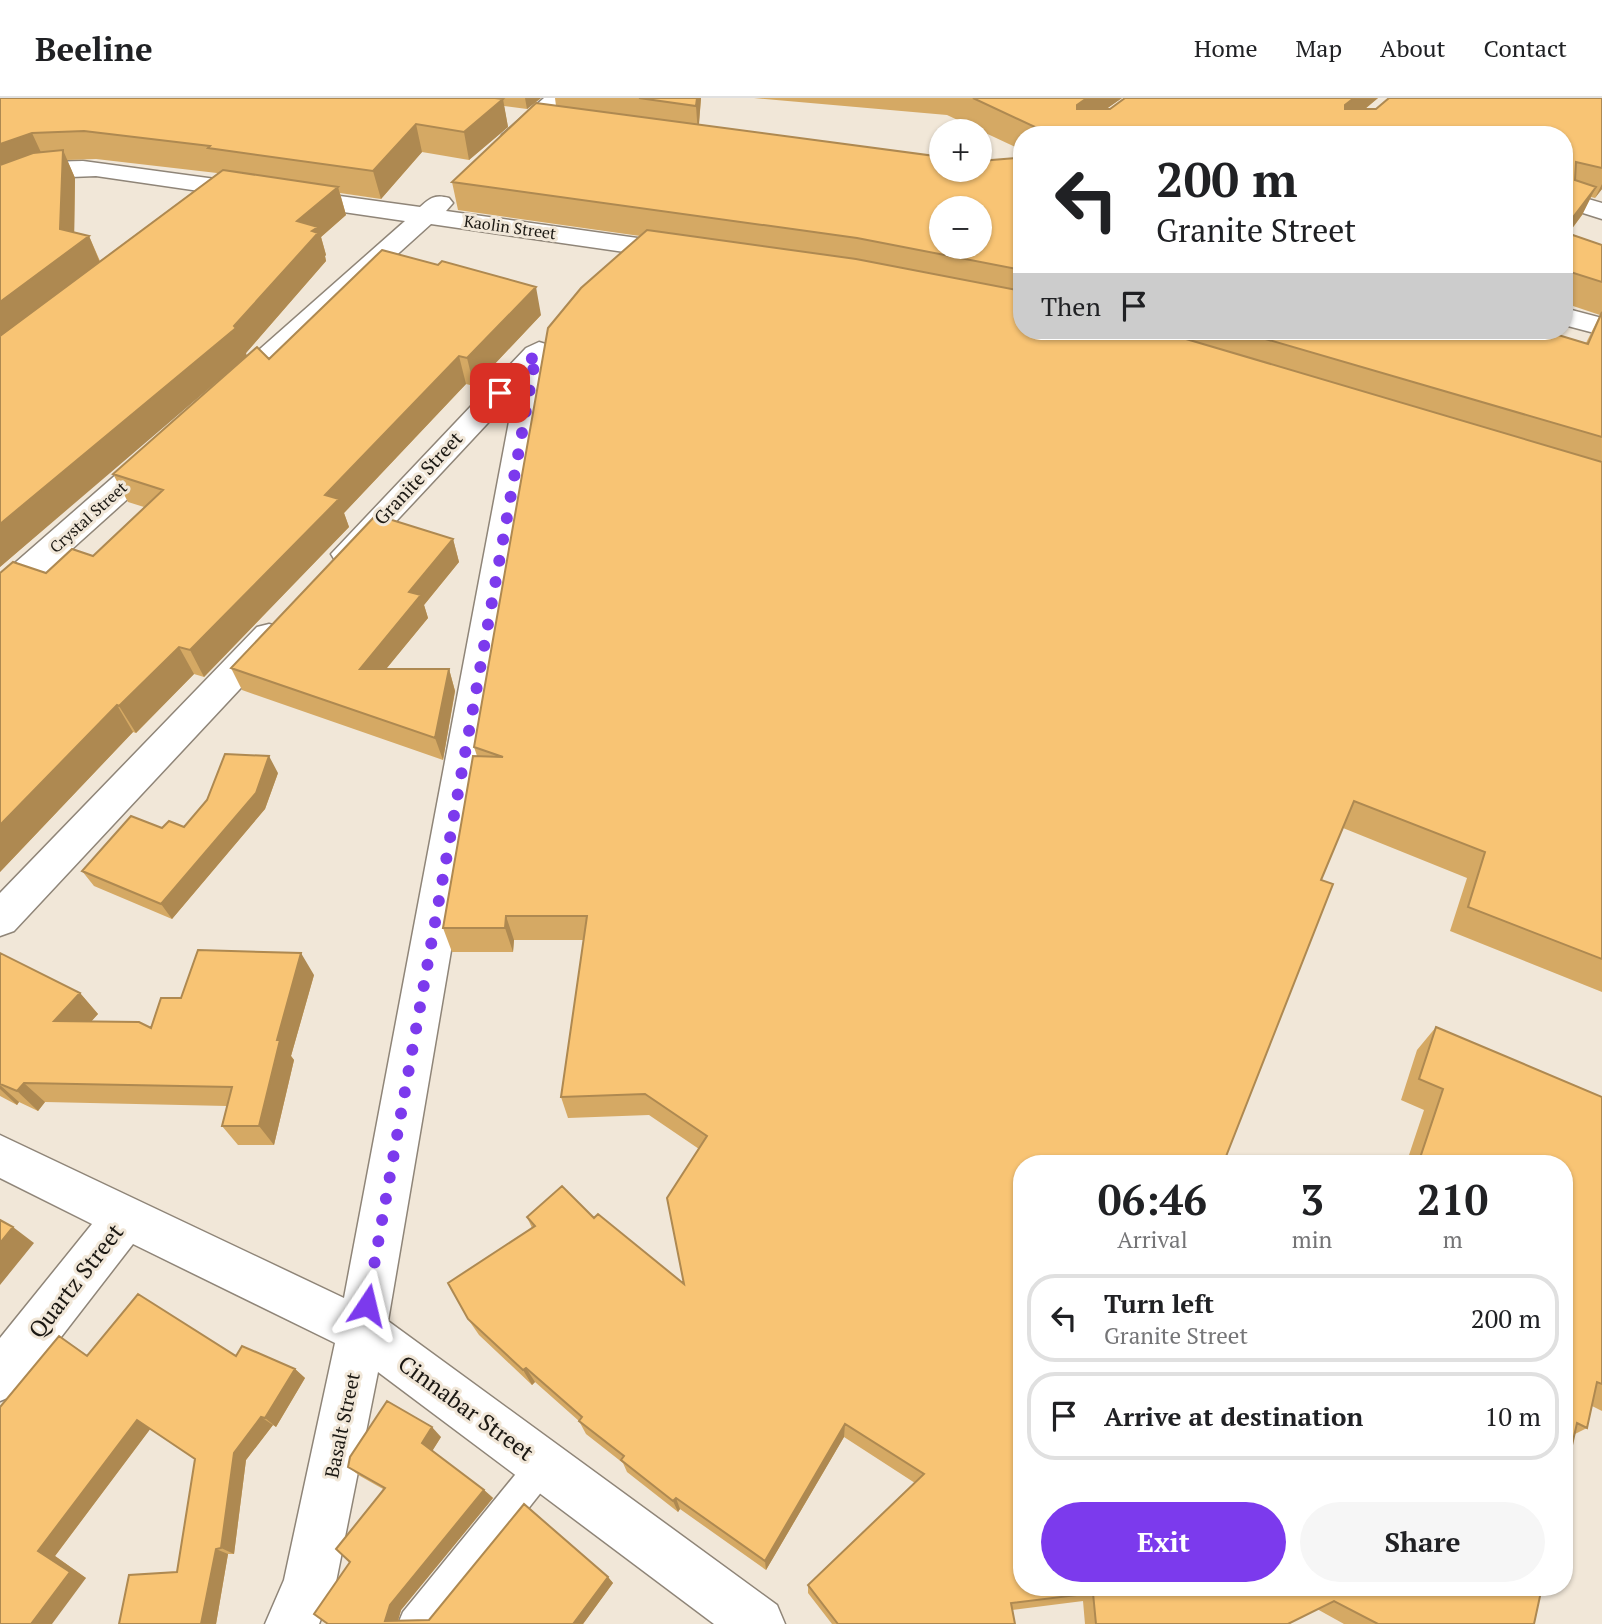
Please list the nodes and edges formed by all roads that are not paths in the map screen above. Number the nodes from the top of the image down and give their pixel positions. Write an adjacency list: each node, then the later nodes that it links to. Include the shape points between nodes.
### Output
1 (558, 98): 3 (street)
2 (505, 117): 3 (street)
3 (532, 121): 4 (street); 5 (street)
4 (559, 125)
5 (494, 155)
6 (220, 188): 7 (street, Kaolin Street, via 69,167 32,172); 10 (street); 12 (street, Kaolin Street)
7 (0, 189)
8 (456, 190): 12 (street)
9 (1573, 202): 11 (street)
10 (198, 206)
11 (1602, 211)
12 (427, 215): 13 (street, Kaolin Street, via 619,255); 17 (street)
13 (708, 256)
14 (1573, 319): 15 (street)
15 (1602, 327)
16 (545, 344): 19 (street, Granite Street); 25 (street, Basalt Street)
17 (208, 410)
18 (177, 438): 20 (street, Crystal Street)
19 (325, 576)
20 (0, 595)
21 (288, 616): 22 (street)
22 (0, 919)
23 (0, 1156): 24 (street, Cinnabar Street)
24 (126, 1217): 25 (street, Cinnabar Street); 26 (street, Quartz Street)
25 (362, 1331): 27 (street, Cinnabar Street); 28 (street, Basalt Street, via 310,1582)
26 (0, 1377)
27 (542, 1465): 29 (lane); 30 (street, Cinnabar Street)
28 (292, 1624)
29 (415, 1624)
30 (758, 1624)

